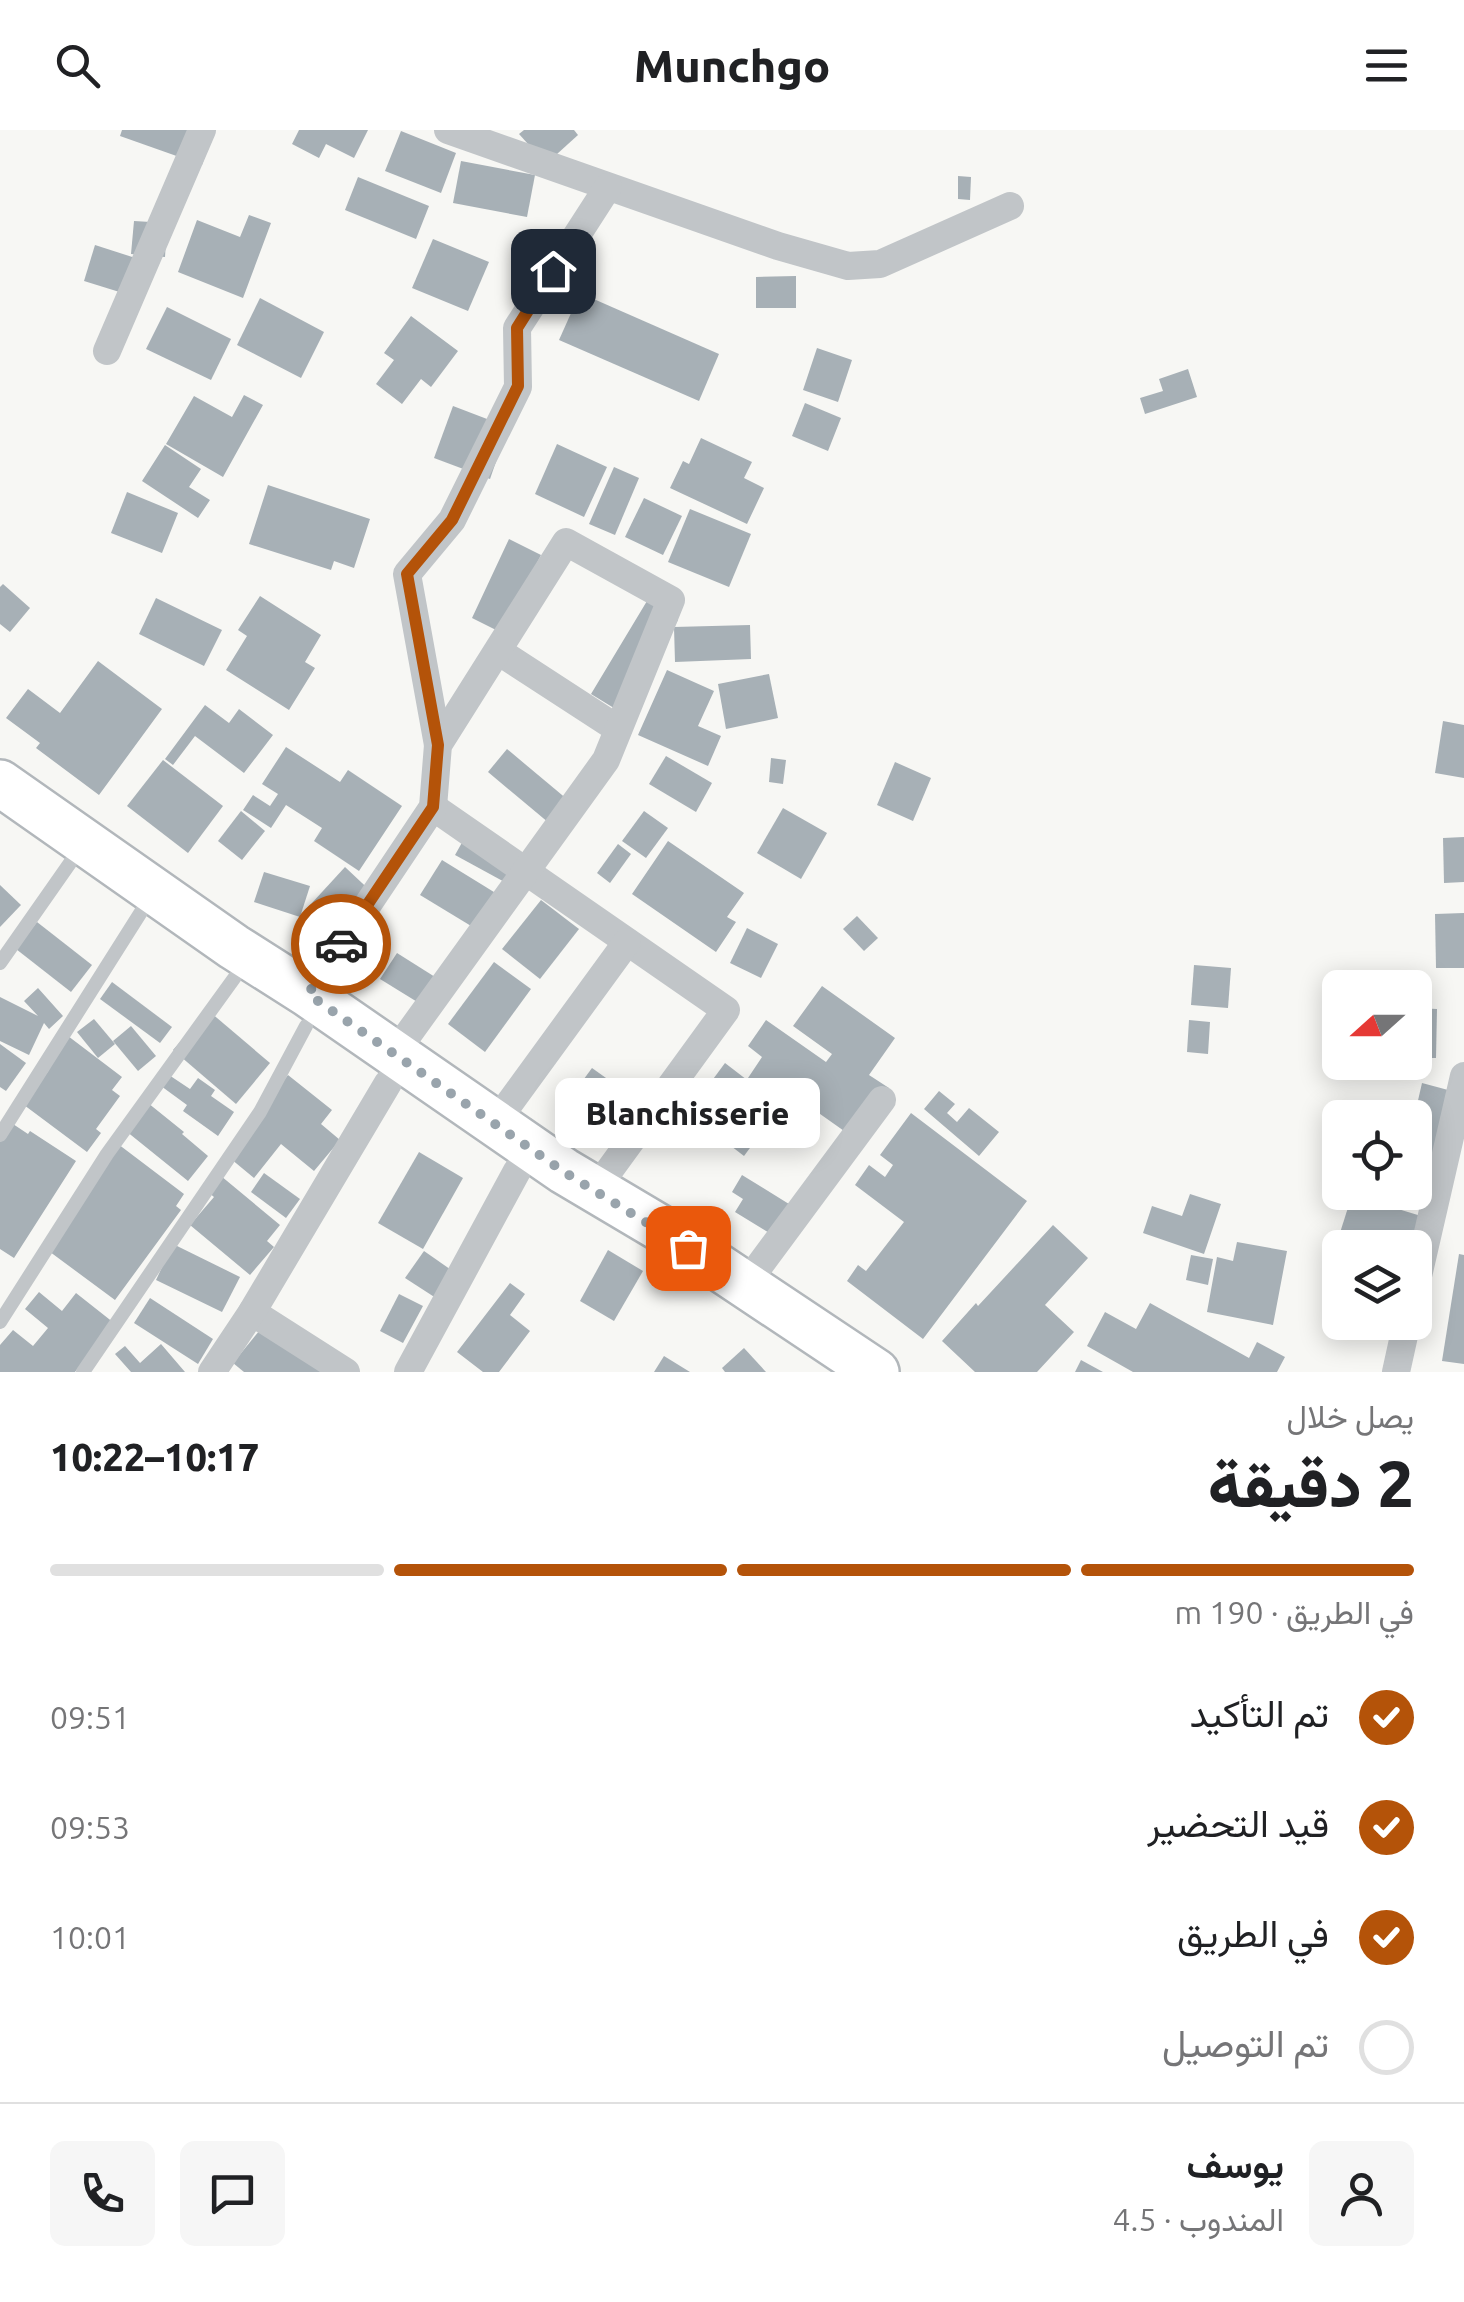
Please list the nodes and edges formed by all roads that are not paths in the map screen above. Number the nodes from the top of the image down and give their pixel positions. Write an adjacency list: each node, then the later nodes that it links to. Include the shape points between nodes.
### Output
1 (202, 130): 5 (street)
2 (448, 130): 3 (street)
3 (608, 186): 4 (street, via 848,266 880,264); 8 (street, via 517,328 518,386 452,520 407,574)
4 (1010, 206)
5 (108, 351)
6 (498, 651): 7 (street); 7 (street, via 566,542 671,600); 8 (street)
7 (618, 729): 13 (street, via 606,760)
8 (438, 745): 10 (street)
9 (0, 783): 18 (main road, via 234,947)
10 (433, 807): 13 (street); 18 (street)
11 (0, 814): 12 (main road)
12 (70, 863): 14 (main road); 16 (lane)
13 (526, 871): 15 (street); 19 (street)
14 (141, 912): 17 (main road); 23 (lane)
15 (628, 942): 22 (street); 25 (street, via 726,1010)
16 (0, 963)
17 (235, 977): 18 (main road); 29 (lane, via 107,1154)
18 (307, 1010): 19 (main road); 31 (lane, via 260,1112)
19 (391, 1068): 22 (main road); 24 (main road); 28 (street)
20 (1464, 1076): 26 (street)
21 (882, 1100): 27 (street)
22 (494, 1123): 25 (main road)
23 (0, 1135)
24 (517, 1171): 34 (street); 35 (main road)
25 (595, 1190): 27 (main road)
26 (1428, 1230)
27 (746, 1286): 36 (main road)
28 (252, 1312): 32 (street); 33 (street)
29 (0, 1322)
30 (1403, 1340): 37 (street)
31 (83, 1372)
32 (212, 1372)
33 (346, 1372)
34 (408, 1372)
35 (824, 1372)
36 (876, 1372)
37 (1396, 1372)

